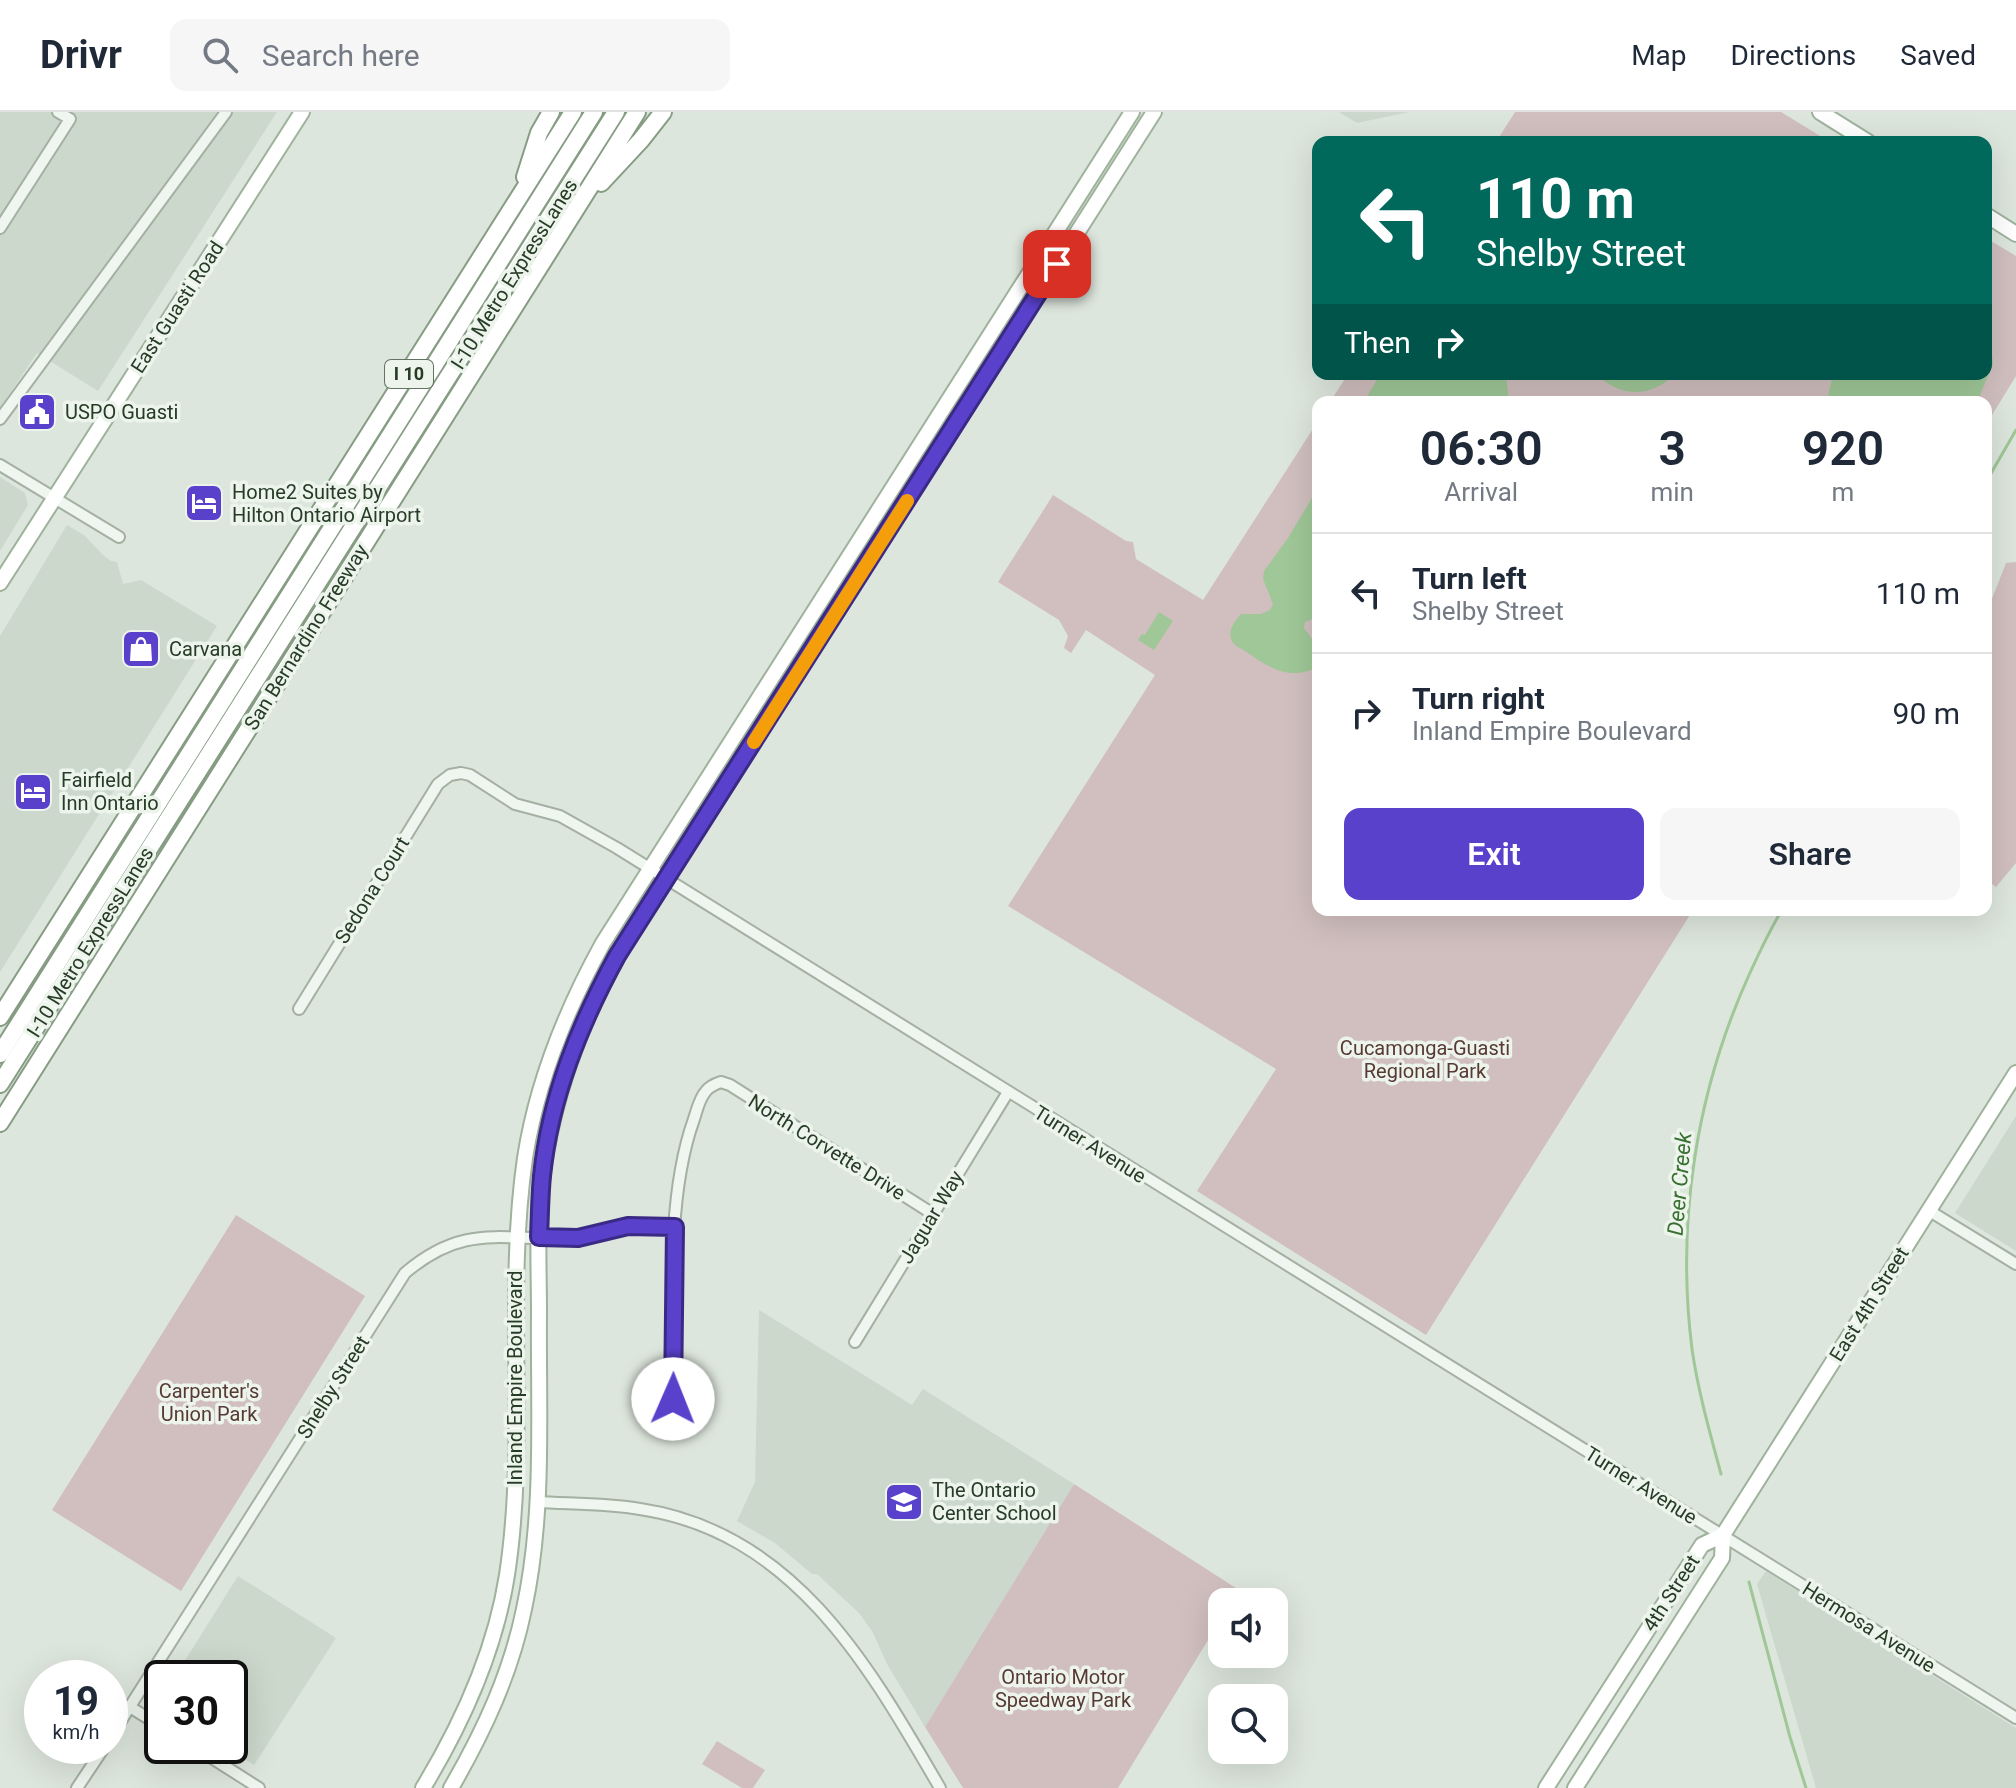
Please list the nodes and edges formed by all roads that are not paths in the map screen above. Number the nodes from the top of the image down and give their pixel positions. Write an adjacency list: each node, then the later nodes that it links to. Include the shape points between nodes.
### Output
1 (58, 112): 17 (street, via 70,119)
2 (226, 112): 19 (street)
3 (302, 112): 21 (main road, East Guasti Road)
4 (551, 112): 14 (highway)
5 (573, 112): 14 (highway, I 10)
6 (594, 112): 29 (highway, I-10 Metro ExpressLanes)
7 (616, 112): 31 (highway, I-10 Metro ExpressLanes)
8 (637, 112): 15 (highway, San Bernardino Freeway / I 10)
9 (663, 112): 15 (highway)
10 (1132, 112): 25 (main road, Inland Empire Boulevard)
11 (1154, 112): 26 (main road, Inland Empire Boulevard)
12 (1820, 112): 13 (main road)
13 (1858, 136)
14 (517, 202): 28 (highway, I 10)
15 (575, 211): 33 (highway, San Bernardino Freeway / I 10)
16 (1992, 219): 18 (main road)
17 (0, 228)
18 (2016, 234)
19 (0, 419)
20 (0, 465): 21 (street)
21 (54, 497): 22 (street); 23 (main road, East Guasti Road)
22 (119, 537)
23 (0, 583)
24 (450, 775): 25 (street, Turner Avenue, via 470,775 515,804 560,816); 27 (street, Sedona Court, via 438,784)
25 (650, 869): 26 (street, Turner Avenue); 37 (main road, Inland Empire Boulevard, via 591,965 548,1062 525,1159)
26 (666, 879): 32 (street, Turner Avenue); 38 (main road, Inland Empire Boulevard, via 581,1026 553,1117 542,1175)
27 (299, 1009)
28 (0, 1017)
29 (0, 1054)
30 (2016, 1073): 34 (main road, East 4th Street)
31 (0, 1084)
32 (1008, 1092): 35 (street, Jaguar Way); 44 (street, Turner Avenue)
33 (0, 1123)
34 (1928, 1210): 39 (street); 44 (main road, East 4th Street)
35 (933, 1214): 36 (street, North Corvette Drive, via 721,1082 701,1098 687,1137); 40 (street, Jaguar Way)
36 (675, 1227): 38 (street, Shelby Street, via 628,1226 578,1238); 41 (street)
37 (517, 1237): 38 (street, Shelby Street); 42 (main road, Inland Empire Boulevard); 45 (street, Shelby Street, via 459,1240 405,1273)
38 (539, 1237): 43 (main road, Inland Empire Boulevard)
39 (2016, 1264)
40 (855, 1342)
41 (673, 1399)
42 (515, 1501): 43 (main road); 53 (main road, Inland Empire Boulevard, via 506,1577 482,1670)
43 (537, 1502): 54 (main road, Inland Empire Boulevard, via 530,1578 515,1645 492,1709); 55 (street, via 642,1509 686,1520 773,1565 846,1637)
44 (1723, 1535): 48 (street, Hermosa Avenue); 56 (main road, 4th Street, via 1702,1545); 57 (main road, 4th Street, via 1722,1558)
45 (130, 1707): 46 (street, Shelby Street); 47 (street)
46 (128, 1710)
47 (144, 1716)
48 (2016, 1718)
49 (93, 1764): 51 (street)
50 (221, 1764): 52 (street)
51 (77, 1788)
52 (259, 1788)
53 (423, 1788)
54 (451, 1788)
55 (940, 1788)
56 (1546, 1788)
57 (1575, 1788)

